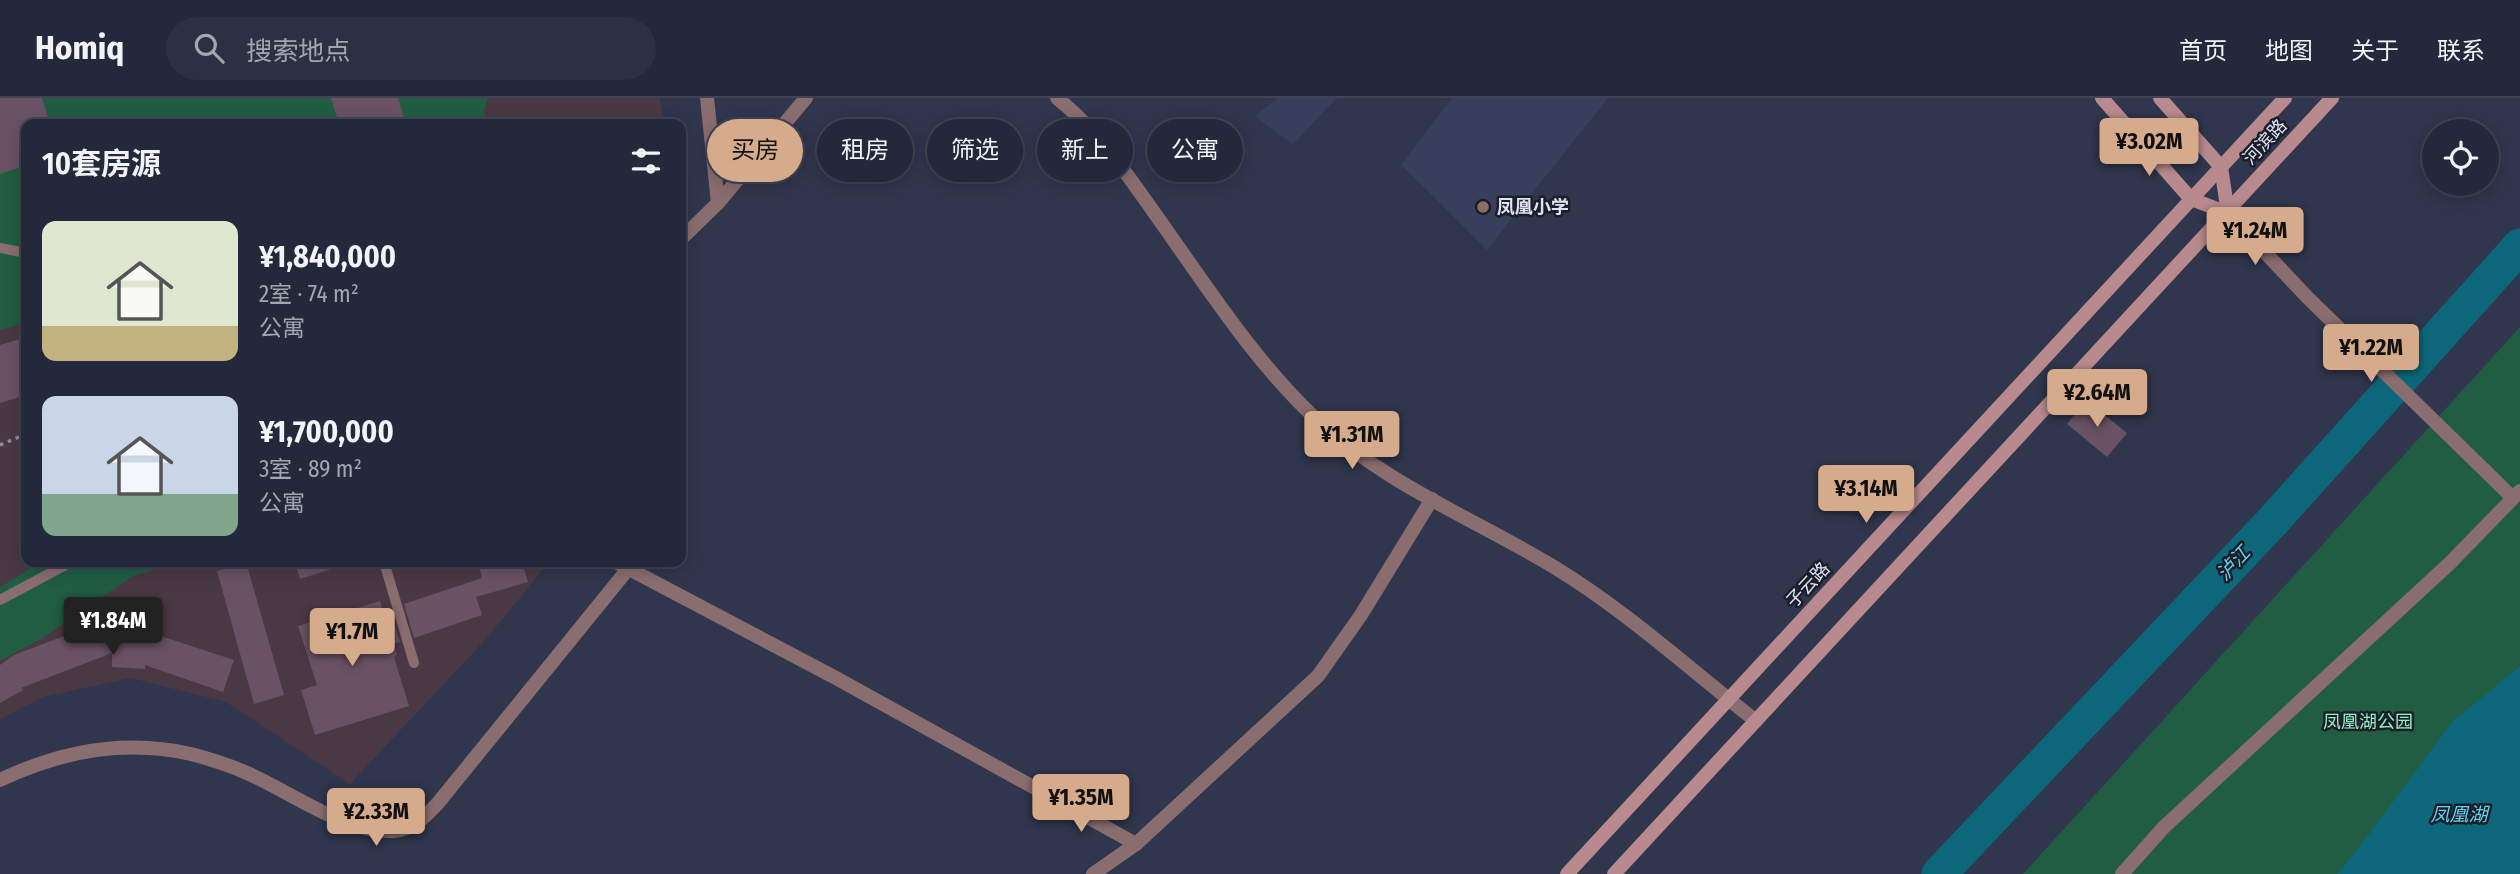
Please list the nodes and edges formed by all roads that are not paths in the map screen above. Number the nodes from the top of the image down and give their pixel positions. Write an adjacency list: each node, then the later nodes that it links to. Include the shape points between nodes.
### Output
1 (707, 98): 10 (street)
2 (806, 98): 10 (street)
3 (1057, 98): 16 (street, via 1107,148 1248,342 1296,399 1360,456)
4 (2102, 98): 9 (main road)
5 (2160, 98): 8 (main road)
6 (2285, 98): 8 (main road, 河滨路)
7 (2332, 98): 11 (main road, 河滨路)
8 (2221, 167): 9 (main road, 河滨路); 11 (main road)
9 (2191, 199): 11 (main road); 23 (main road, 子云路)
10 (718, 203): 12 (street)
11 (2228, 213): 15 (street, via 2459,446); 24 (main road)
12 (686, 234)
13 (0, 248): 14 (lane)
14 (21, 252)
15 (2517, 494): 30 (street, via 2450,564 2164,827)
16 (1432, 499): 23 (street, via 1581,584); 26 (street, via 1318,676)
17 (62, 567): 21 (lane)
18 (385, 567): 22 (lane)
19 (620, 567): 25 (street, via 438,803 424,818 402,830 357,826 246,772 156,749 124,746 74,753)
20 (626, 567): 26 (street)
21 (0, 600)
22 (414, 663)
23 (1729, 699): 24 (street); 28 (main road, 子云路)
24 (1756, 721): 29 (main road)
25 (0, 780)
26 (1136, 844): 27 (street)
27 (1093, 874)
28 (1567, 874)
29 (1614, 874)
30 (2122, 874)

